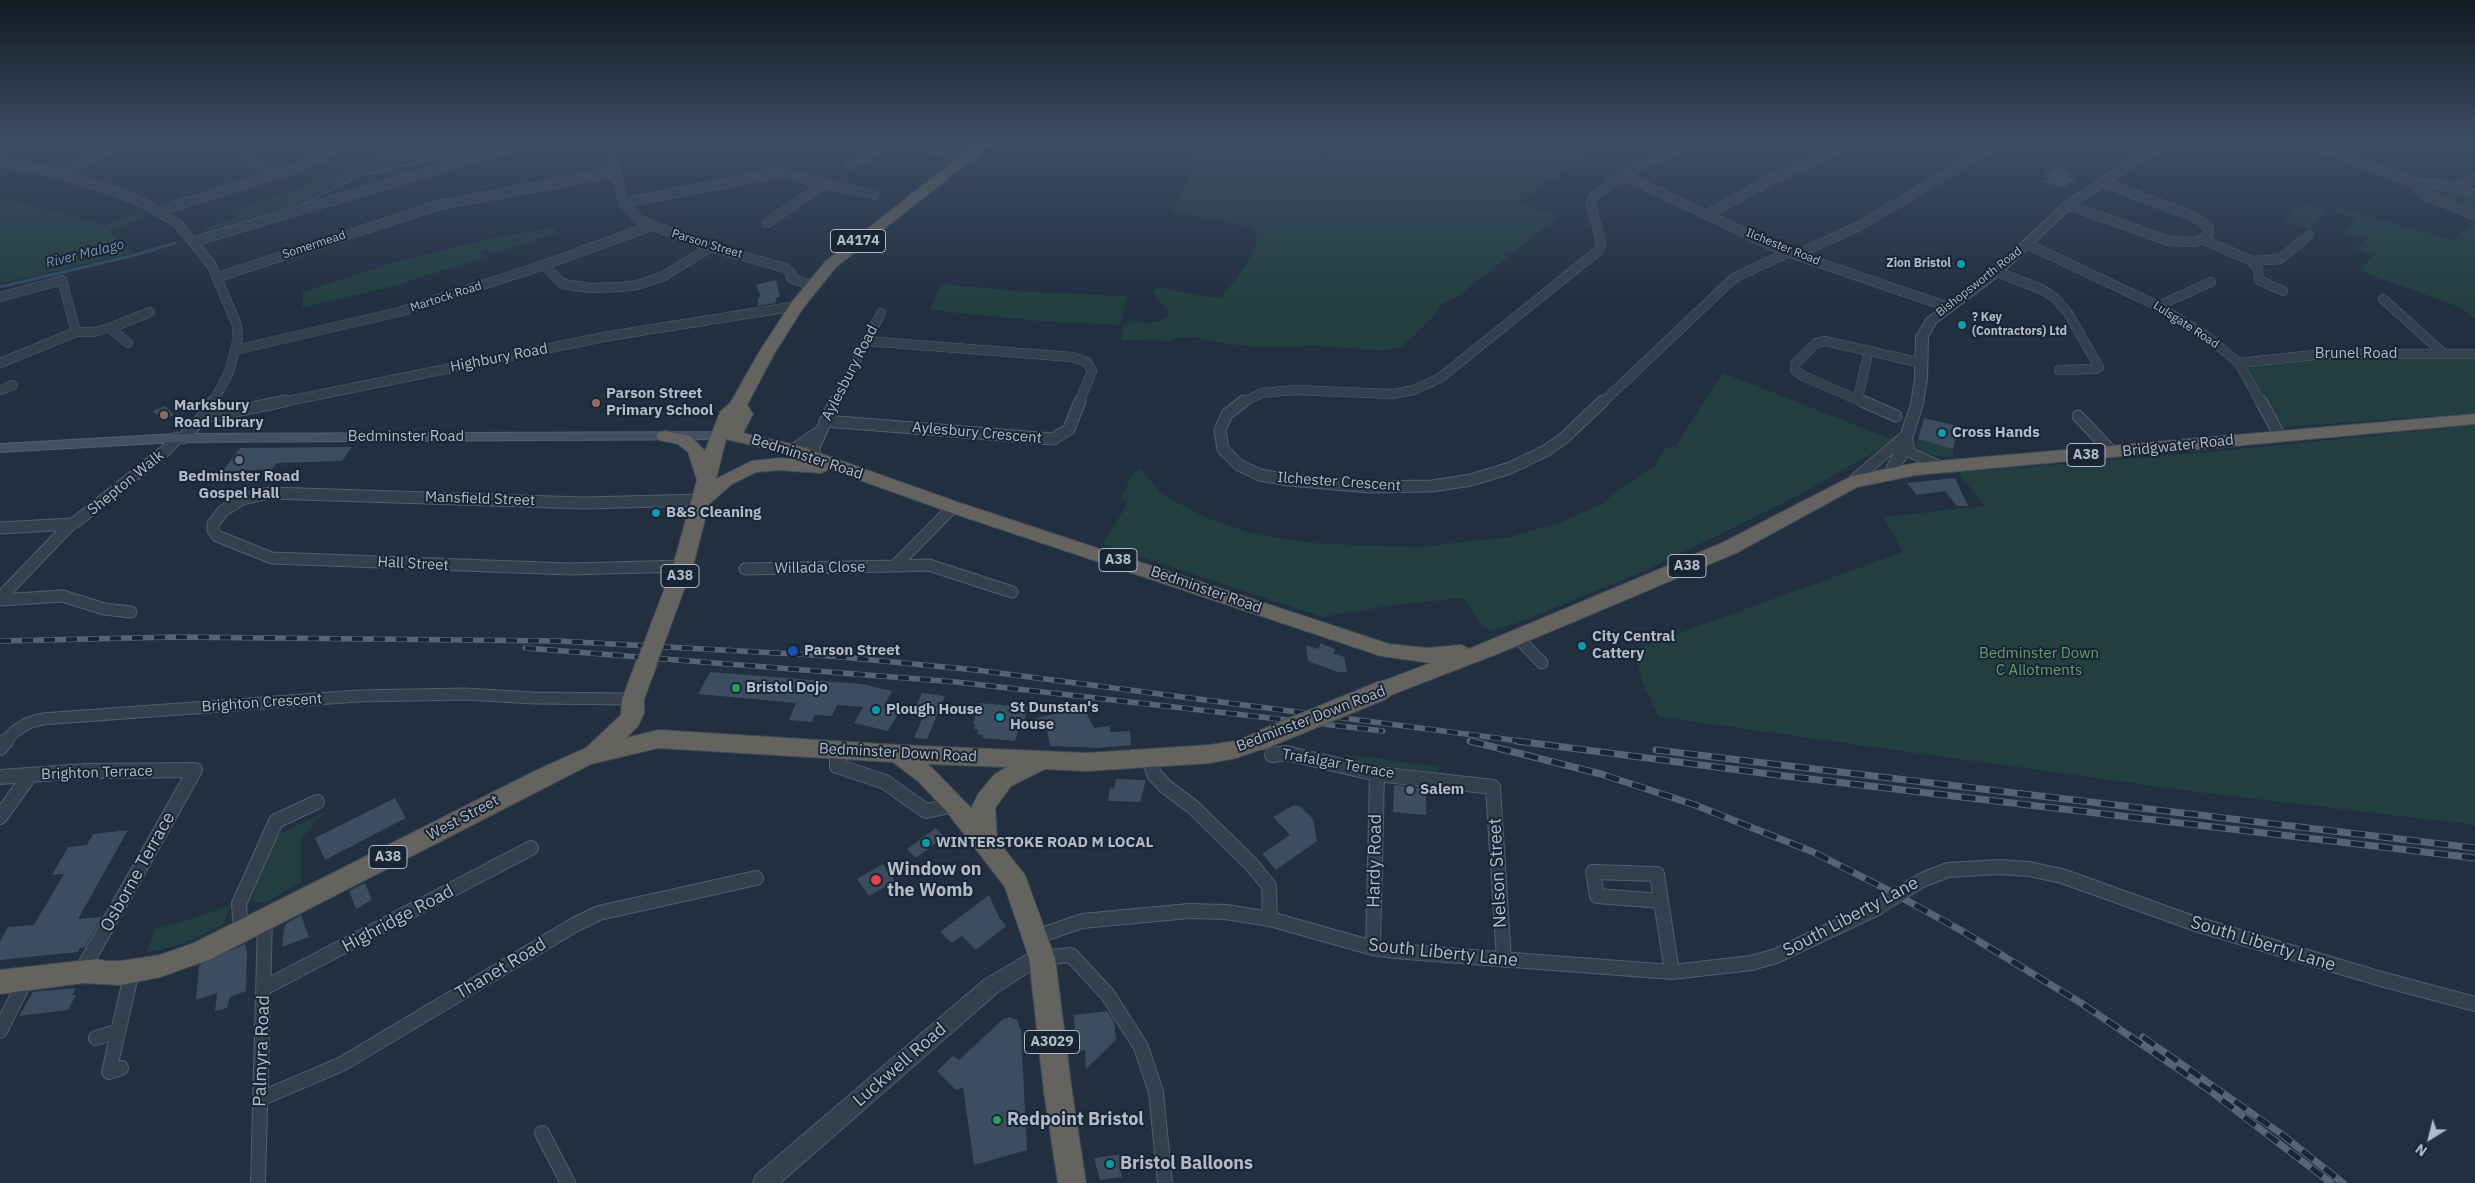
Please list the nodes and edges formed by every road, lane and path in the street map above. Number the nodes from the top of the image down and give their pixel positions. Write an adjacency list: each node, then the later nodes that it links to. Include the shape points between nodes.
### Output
1 (124, 196): 18 (street, Shepton Walk)
2 (205, 196): 18 (street)
3 (342, 196): 24 (street)
4 (486, 196): 32 (street, Somermead, via 439,205)
5 (621, 196): 16 (street)
6 (658, 196): 16 (street)
7 (807, 196): 21 (street)
8 (914, 196): 34 (highway, A4174, via 854,244)
9 (1596, 196): 28 (street, Ilchester Crescent, via 1591,200 1601,242 1599,250 1440,378 1414,390 1392,394 1295,390 1262,393 1240,403 1222,422 1220,437 1225,451 1244,468 1270,478 1370,487 1432,486 1471,480 1510,468 1564,438 1734,278)
10 (1666, 196): 19 (street, Ilchester Road)
11 (1741, 196): 19 (street)
12 (1909, 196): 28 (street, via 1859,226)
13 (2081, 196): 17 (street, Bishopsworth Road)
14 (2139, 196): 25 (street, via 2194,217 2208,228 2209,234)
15 (2427, 196): 20 (street)
16 (623, 203): 22 (street, Parson Street)
17 (2068, 205): 25 (street, via 2169,241); 26 (street, Bishopsworth Road)
18 (158, 211): 24 (street, Shepton Walk, via 178,224)
19 (1706, 215): 28 (street, Ilchester Road)
20 (2475, 215)
21 (767, 223)
22 (651, 226): 27 (street, Parson Street); 30 (street, Martock Road)
23 (2309, 235): 29 (street, via 2280,259)
24 (191, 240): 32 (street, Shepton Walk)
25 (2204, 240): 29 (street)
26 (2028, 244): 31 (street, Bishopsworth Road); 40 (street, Lulsgate Road)
27 (711, 247): 30 (street, via 664,276 620,287 590,288 563,284); 33 (street, Parson Street, via 784,268)
28 (1793, 254): 41 (street, Ilchester Road)
29 (2252, 261): 36 (street, via 2258,270 2258,280)
30 (544, 265): 48 (street, Martock Road, via 399,312)
31 (1997, 272): 41 (street, Bishopsworth Road); 55 (street, via 2054,297 2068,313 2099,367)
32 (218, 276): 48 (street, Shepton Walk, via 237,325)
33 (795, 280): 34 (street, Parson Street); 34 (street)
34 (817, 280): 39 (highway, A4174)
35 (2210, 282): 40 (street)
36 (2283, 291)
37 (0, 296): 45 (street, via 62,280)
38 (2383, 299): 49 (street)
39 (797, 306): 61 (street, Highbury Road, via 609,336); 66 (highway, A4174, via 738,405 744,414)
40 (2158, 306): 54 (street, Lulsgate Road, via 2205,335)
41 (1948, 307): 53 (street, Bishopsworth Road, via 1925,329)
42 (150, 312): 44 (street)
43 (881, 313): 46 (street, Aylesbury Road)
44 (110, 328): 45 (street); 47 (street)
45 (76, 332): 52 (street)
46 (866, 341): 63 (street, Aylesbury Road); 63 (street, Aylesbury Crescent, via 1072,357 1086,362 1092,371 1069,429 1053,439)
47 (128, 343)
48 (235, 350): 61 (street, Shepton Walk, via 228,375)
49 (2444, 354): 50 (street, Brunel Road); 54 (street, Brunel Road, via 2306,354)
50 (2475, 354)
51 (1866, 358): 58 (street)
52 (0, 363)
53 (1922, 363): 58 (street, via 1825,341 1816,343 1796,362 1795,368 1800,374); 67 (street, Bishopsworth Road, via 1917,404)
54 (2238, 363): 68 (street, Lulsgate Road)
55 (2059, 370)
56 (13, 385): 57 (street)
57 (0, 390)
58 (1858, 398): 59 (street)
59 (1896, 416)
60 (2078, 416): 72 (street)
61 (202, 418): 69 (street, Shepton Walk)
62 (2475, 419): 68 (highway, Bridgwater Road / A38)
63 (825, 421): 64 (street, Aylesbury Road)
64 (819, 432): 71 (street, Aylesbury Road); 73 (street, Aylesbury Road, via 814,448)
65 (665, 436): 66 (main road, Bedminster Road); 69 (main road, Bedminster Road); 78 (highway, via 684,440 694,448)
66 (726, 436): 71 (highway, Bedminster Road); 78 (highway)
67 (1905, 436): 75 (street, via 1909,452); 77 (street, Bishopsworth Road, via 1898,462); 79 (street, Bishopsworth Road)
68 (2280, 436): 72 (highway, Bridgwater Road / A38)
69 (180, 438): 70 (main road, Bedminster Road); 83 (street, Shepton Walk, via 84,517)
70 (0, 448)
71 (792, 450): 73 (highway, Bedminster Road); 74 (highway)
72 (2112, 452): 75 (highway, Bridgwater Road / A38)
73 (818, 458): 76 (highway, Bedminster Road)
74 (768, 464): 76 (highway, A38); 81 (highway, A38, via 737,473)
75 (1942, 467): 77 (highway, Bridgwater Road / A38)
76 (848, 469): 82 (highway, Bedminster Road / A38)
77 (1891, 473): 79 (highway, Bridgwater Road / A38)
78 (705, 478): 81 (highway)
79 (1852, 482): 91 (highway, Bedminster Down Road / A38, via 1729,548)
80 (258, 494): 81 (street, Mansfield Street, via 599,503); 85 (street, Hall Street, via 223,511 212,524 212,530 228,542 272,558 570,570)
81 (702, 500): 85 (highway, A38)
82 (954, 507): 86 (street); 93 (highway, Bedminster Road / A38)
83 (71, 524): 84 (street, Shepton Walk); 89 (street, Shepton Walk)
84 (0, 528)
85 (683, 566): 96 (highway, A38, bridge, via 647,662)
86 (895, 566): 87 (street, Willada Close); 88 (street, Willada Close, via 929,565)
87 (746, 569)
88 (1012, 592)
89 (0, 599): 90 (street, via 63,596 104,609)
90 (131, 612)
91 (1517, 637): 92 (highway, Bedminster Down Road / A38); 94 (street)
92 (1495, 647): 93 (highway, Bedminster Road / A38, via 1427,656); 95 (highway, Bedminster Down Road / A38)
93 (1388, 651): 95 (highway, A38, via 1404,663 1405,672)
94 (1542, 663)
95 (1383, 690): 99 (highway, Bedminster Down Road / A38, bridge)
96 (627, 704): 97 (highway, A38, via 638,722); 98 (street, Brighton Crescent, via 465,694 358,696 42,719 14,732); 102 (highway, West Street / A38, via 620,731)
97 (668, 738): 100 (highway, Bedminster Down Road / A38); 102 (highway, West Street / A38)
98 (0, 748)
99 (1266, 748): 103 (highway, Bedminster Down Road / A38); 106 (street, Trafalgar Terrace)
100 (837, 749): 101 (highway, Bedminster Down Road / A38); 111 (street, via 837,766 842,770 885,782 926,811)
101 (898, 754): 104 (highway, Bedminster Down Road / A38); 111 (highway, A3029, via 927,776)
102 (586, 757): 117 (highway, West Street / A38)
103 (1150, 760): 104 (highway, Bedminster Down Road / A38); 118 (street, via 1154,774 1165,786 1193,807 1269,886)
104 (1039, 762): 113 (highway, via 1003,780 987,800 982,820)
105 (195, 770): 107 (street, Brighton Terrace); 125 (street, Osborne Terrace)
106 (1377, 774): 109 (street, Trafalgar Terrace); 120 (street, Hardy Road)
107 (30, 775): 108 (street, Brighton Terrace); 112 (street)
108 (0, 777)
109 (1493, 787): 122 (street, Nelson Street)
110 (316, 802): 119 (street, via 276,822 239,904)
111 (955, 805): 113 (highway, A3029)
112 (0, 817)
113 (985, 842): 121 (highway, A3029, via 1016,882)
114 (531, 848): 128 (street, Highridge Road)
115 (756, 878): 134 (street, Thanet Road, via 599,913 342,1064)
116 (1661, 901): 116 (street, via 1657,874 1594,872 1597,896); 124 (street)
117 (265, 919): 119 (highway, West Street / A38); 128 (street, Palmyra Road)
118 (1270, 919): 120 (street, South Liberty Lane); 121 (street, South Liberty Lane, via 1226,912 1189,911 1082,921)
119 (237, 932): 123 (highway, West Street / A38, via 202,952 176,962); 125 (highway, West Street / A38)
120 (1373, 948): 122 (street, South Liberty Lane)
121 (1039, 949): 138 (street, Luckwell Road, via 991,986); 139 (highway, A3029); 140 (street, via 1071,955 1108,995 1141,1047 1156,1092)
122 (1504, 960): 124 (street, South Liberty Lane)
123 (132, 971): 125 (highway, West Street / A38); 131 (street)
124 (1672, 972): 129 (street, South Liberty Lane, bridge, via 1750,963 1776,956 1875,909 1922,880 1948,870 2000,867 2062,876 2193,922)
125 (83, 973): 126 (highway, West Street / A38)
126 (26, 979): 127 (highway, West Street / A38); 130 (street)
127 (0, 982)
128 (264, 988): 134 (street, Palmyra Road)
129 (2475, 1004)
130 (0, 1031)
131 (118, 1031): 132 (street); 133 (street, via 109,1072)
132 (96, 1038)
133 (122, 1068)
134 (260, 1099): 136 (street, Palmyra Road)
135 (542, 1133): 137 (street)
136 (258, 1183)
137 (568, 1183)
138 (764, 1183)
139 (1072, 1183)
140 (1165, 1183)

